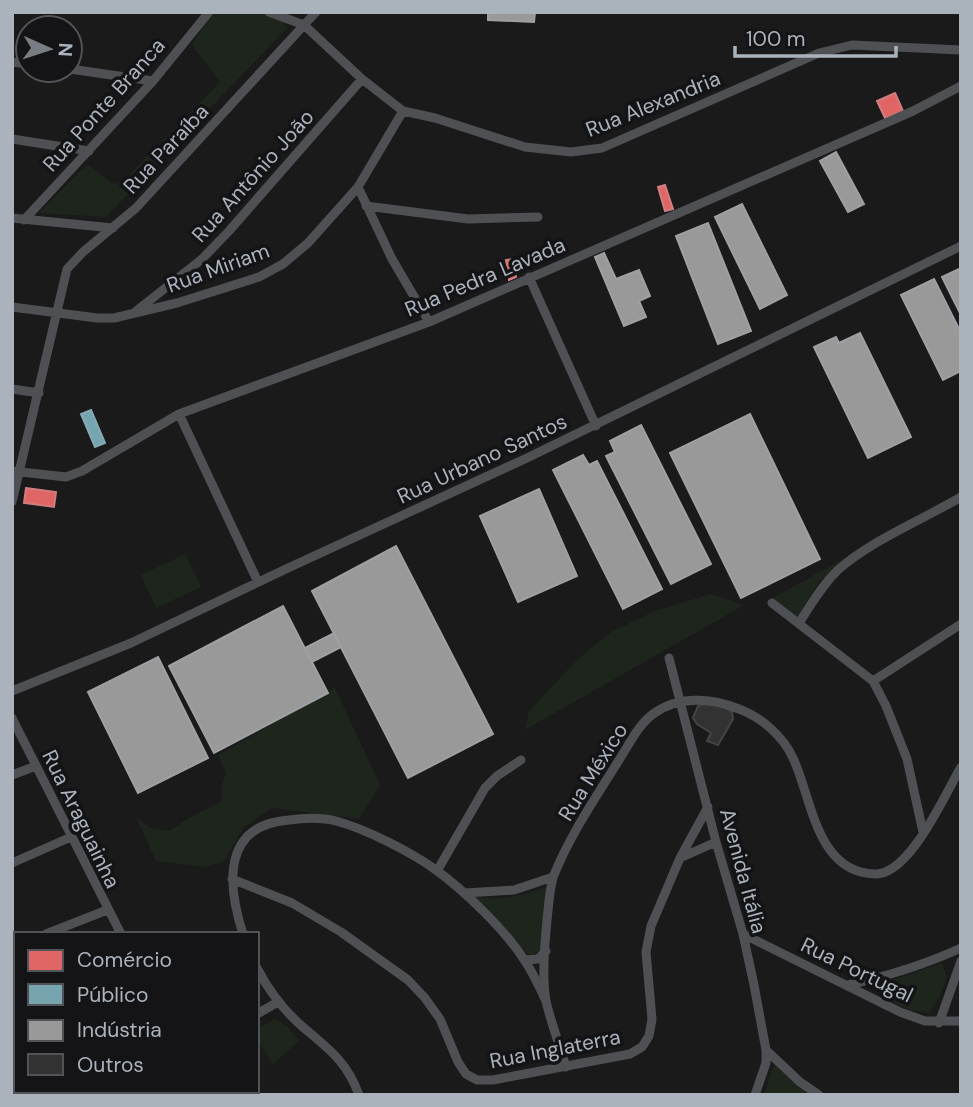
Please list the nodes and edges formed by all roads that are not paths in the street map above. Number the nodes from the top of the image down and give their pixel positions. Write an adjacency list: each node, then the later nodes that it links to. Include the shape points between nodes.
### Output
1 (209, 12): 8 (street, Rua Ponte Branca)
2 (269, 12): 4 (street)
3 (316, 12): 4 (street, Rua Paraíba)
4 (304, 25): 7 (street, Rua Alexandria); 18 (street, Rua Paraíba)
5 (961, 50): 10 (street, Rua Alexandria, via 852,45 819,53 602,148 571,152 525,148)
6 (84, 71): 8 (street)
7 (362, 79): 10 (street, Rua Alexandria); 23 (street, Rua Antônio João, via 202,259)
8 (153, 81): 12 (street, Rua Ponte Branca)
9 (961, 86): 20 (street, Rua Pedra Lavada)
10 (403, 111): 13 (street, Rua Miriam)
11 (12, 139): 12 (street)
12 (89, 150): 17 (street, Rua Ponte Branca)
13 (358, 187): 14 (street); 23 (street, Rua Miriam, via 283,264 259,277)
14 (366, 206): 15 (street, via 468,219); 24 (street)
15 (538, 217)
16 (12, 218): 17 (street)
17 (23, 220): 18 (street)
18 (113, 228): 22 (street, Rua Paraíba, via 66,269)
19 (961, 246): 28 (street, Rua Urbano Santos)
20 (529, 277): 24 (street, Rua Pedra Lavada); 28 (street)
21 (12, 307): 22 (street, Rua Miriam)
22 (56, 313): 23 (street, Rua Miriam); 26 (street, Rua Paraíba)
23 (131, 316)
24 (429, 322): 27 (street, Rua Pedra Lavada)
25 (12, 389): 26 (street)
26 (39, 393): 29 (street, Rua Paraíba)
27 (179, 414): 29 (street, Rua Pedra Lavada, via 66,477); 32 (street)
28 (596, 426): 32 (street, Rua Urbano Santos)
29 (16, 471): 31 (street, Rua Paraíba)
30 (961, 497): 34 (street, via 837,571)
31 (12, 502)
32 (258, 582): 38 (street, Rua Urbano Santos, via 131,643)
33 (772, 603): 34 (street)
34 (799, 623): 37 (street)
35 (961, 624): 37 (street)
36 (669, 658): 39 (street, Avenida Itália)
37 (873, 681): 46 (street, via 907,759)
38 (12, 691)
39 (680, 702): 45 (street, Avenida Itália); 46 (street, via 698,699 742,709 781,739 817,826 844,865 878,875 893,870); 52 (street, Rua México, via 652,714 639,729)
40 (12, 718): 42 (street, Rua Araguainha)
41 (521, 760): 51 (street, via 485,788)
42 (36, 766): 44 (street); 47 (street, Rua Araguainha)
43 (961, 767): 46 (street)
44 (12, 775)
45 (708, 807): 48 (street, Avenida Itália); 49 (street, Rua Inglaterra)
46 (923, 832)
47 (71, 838): 50 (street); 55 (street, Rua Araguainha)
48 (716, 842): 49 (street); 59 (street, Avenida Itália)
49 (680, 858): 72 (street, Rua Inglaterra, via 650,926 646,952 652,1020 649,1036 630,1054)
50 (12, 863)
51 (438, 871): 53 (street, via 359,828 304,818 254,828 242,843); 54 (street)
52 (554, 877): 54 (street, via 514,890); 61 (street, Rua México)
53 (232, 879): 58 (street); 72 (street, Rua Inglaterra, via 292,903 408,980 440,1019 466,1074 477,1080 494,1080)
54 (465, 892): 62 (street)
55 (107, 910): 56 (street); 57 (street, Rua Araguainha)
56 (51, 932)
57 (120, 932)
58 (242, 932)
59 (743, 934): 65 (street, Rua Portugal); 71 (street, Avenida Itália)
60 (961, 948): 65 (street, via 903,972)
61 (545, 950): 62 (street, via 538,959); 66 (street, Rua México)
62 (525, 960): 66 (street)
63 (961, 961): 70 (street)
64 (259, 971): 67 (street)
65 (848, 985): 70 (street, Rua Portugal, via 900,1012)
66 (546, 1000): 72 (street, Rua México)
67 (278, 1002): 68 (street); 73 (street, via 343,1063)
68 (259, 1013)
69 (961, 1021): 70 (street, Rua Portugal)
70 (939, 1023)
71 (765, 1050): 74 (street, Avenida Itália); 75 (street)
72 (566, 1067)
73 (359, 1095)
74 (755, 1095)
75 (819, 1095)

